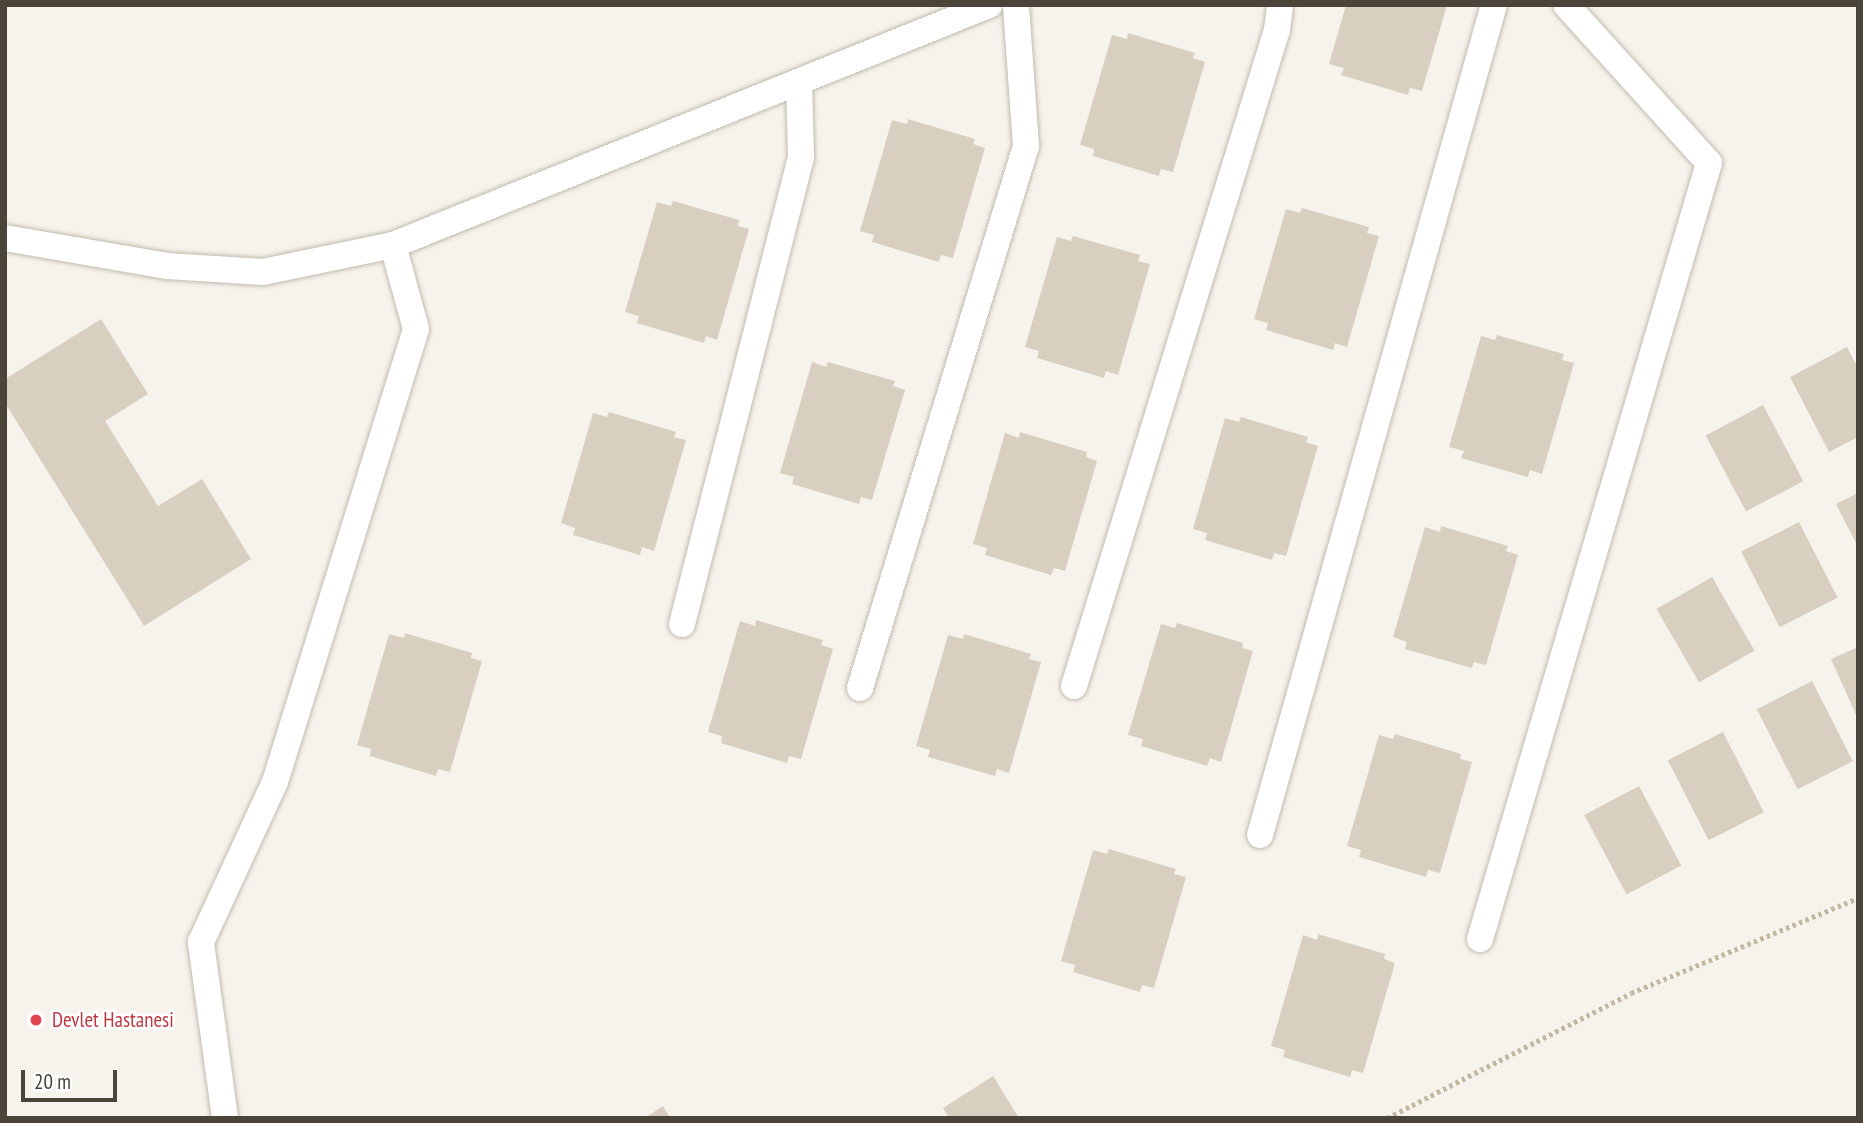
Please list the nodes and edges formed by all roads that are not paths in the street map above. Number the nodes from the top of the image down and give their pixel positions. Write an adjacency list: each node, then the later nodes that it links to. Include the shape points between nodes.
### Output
1 (989, 5): 6 (street)
2 (1016, 5): 11 (street, via 1026,146)
3 (1280, 5): 10 (street, via 1277,30)
4 (1494, 5): 12 (street)
5 (1566, 5): 13 (street, via 1709,163)
6 (799, 82): 8 (street); 9 (street, via 801,158)
7 (5, 238): 8 (street, via 167,265 263,272)
8 (393, 245): 14 (street, via 416,329 275,782 201,942)
9 (682, 624)
10 (1074, 686)
11 (860, 688)
12 (1260, 835)
13 (1480, 939)
14 (225, 1118)

